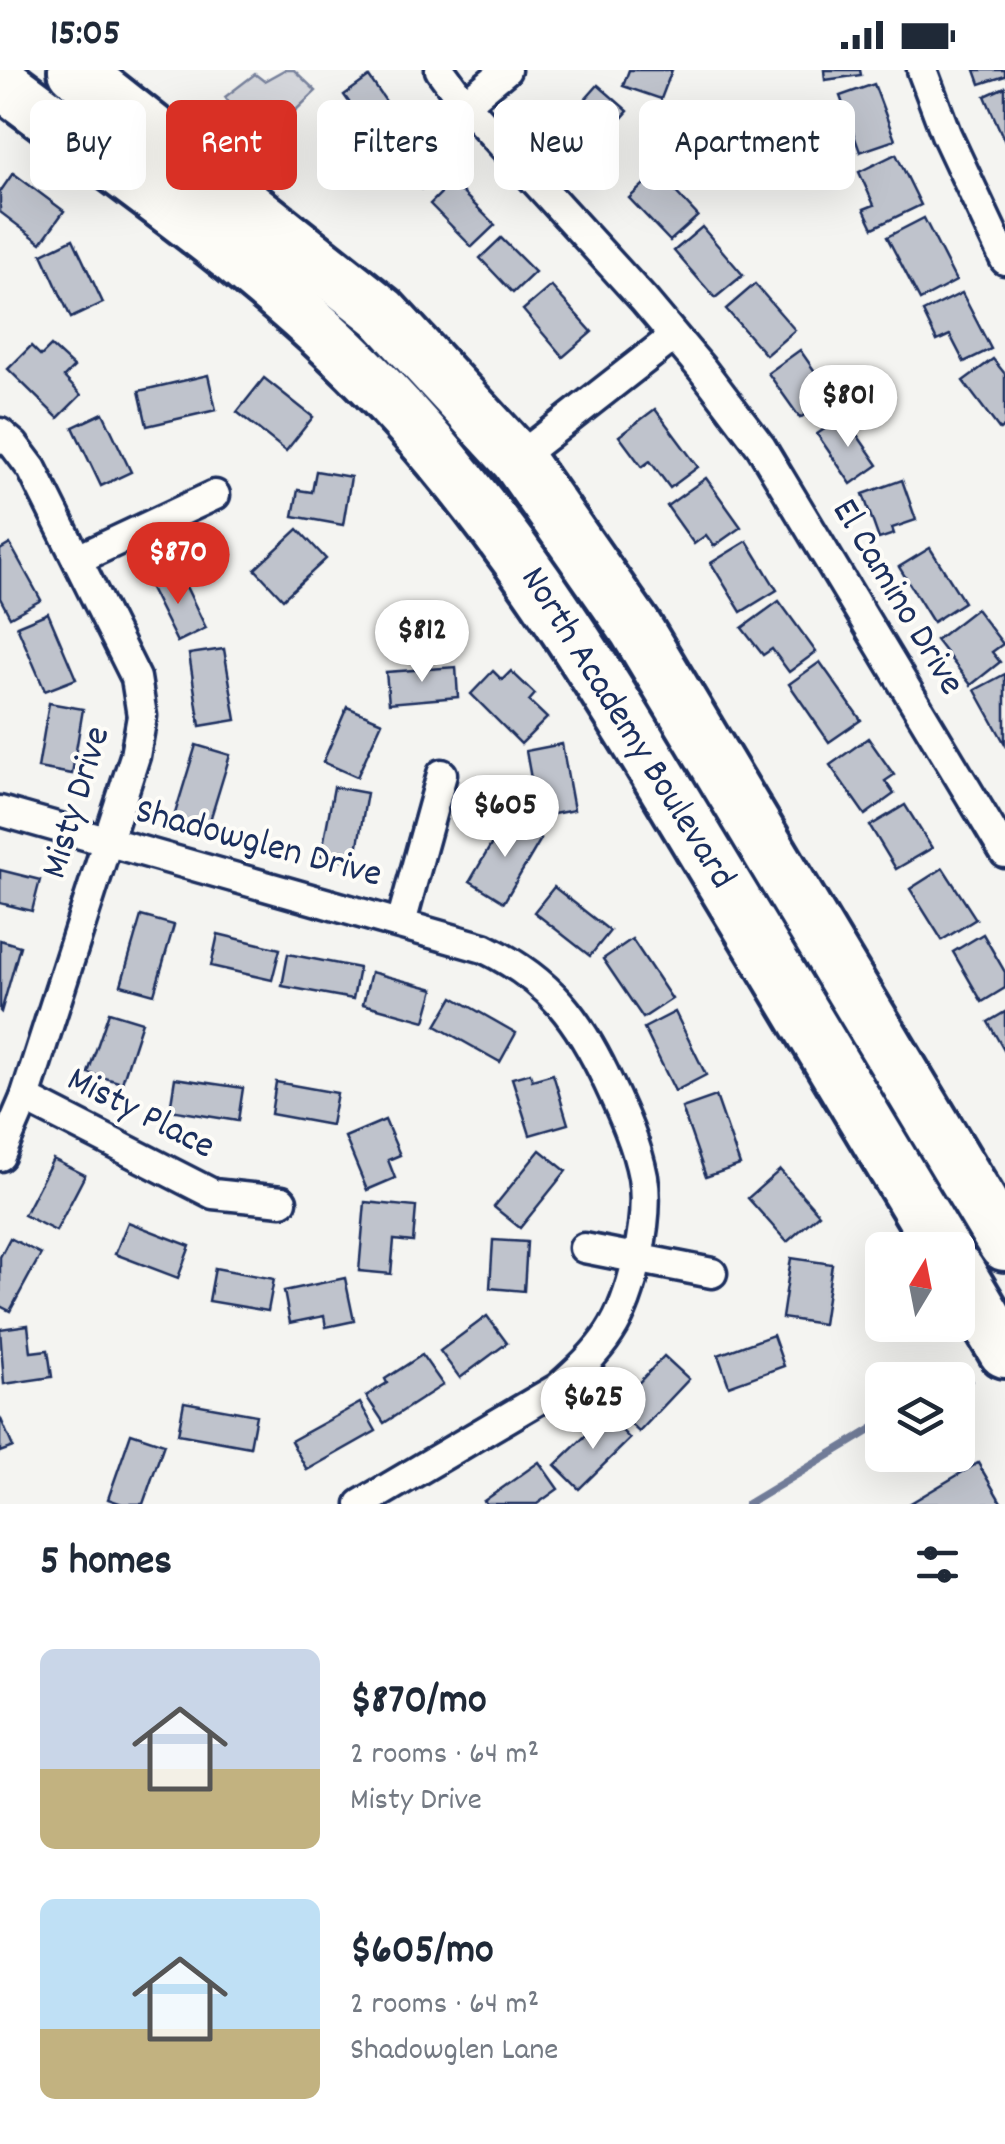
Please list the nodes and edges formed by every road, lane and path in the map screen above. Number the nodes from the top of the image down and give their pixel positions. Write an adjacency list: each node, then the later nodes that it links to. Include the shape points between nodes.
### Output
1 (75, 70): 12 (highway, North Academy Boulevard, via 382,313)
2 (440, 70): 6 (street, El Camino Drive)
3 (506, 70): 7 (street)
4 (922, 70): 9 (street)
5 (0, 80): 23 (highway, North Academy Boulevard, via 342,351 471,493 610,694)
6 (462, 100)
7 (470, 100)
8 (474, 114): 10 (street, El Camino Drive)
9 (1005, 260)
10 (673, 336): 12 (street); 18 (street, El Camino Drive, via 771,463)
11 (0, 433): 14 (street, Misty Drive, via 32,469)
12 (516, 459): 24 (highway, North Academy Boulevard, via 636,630)
13 (215, 495): 14 (street)
14 (78, 559): 17 (street, Misty Drive, via 141,696 141,736)
15 (442, 774): 19 (street)
16 (0, 812): 17 (street, Shadowglen Drive)
17 (107, 843): 19 (street, Shadowglen Drive); 20 (street, Misty Drive)
18 (1005, 853)
19 (401, 924): 26 (street, Shadowglen Drive, via 510,961 559,999 579,1026 616,1099 644,1181)
20 (25, 1098): 21 (street, Misty Drive); 22 (street, Misty Place, via 212,1194)
21 (0, 1156)
22 (282, 1201)
23 (933, 1232)
24 (1005, 1244)
25 (584, 1248): 26 (street)
26 (636, 1259): 27 (street); 30 (street, Shadowglen Drive, via 610,1332 558,1388)
27 (712, 1273)
28 (975, 1301): 29 (highway)
29 (1005, 1352)
30 (361, 1504)

